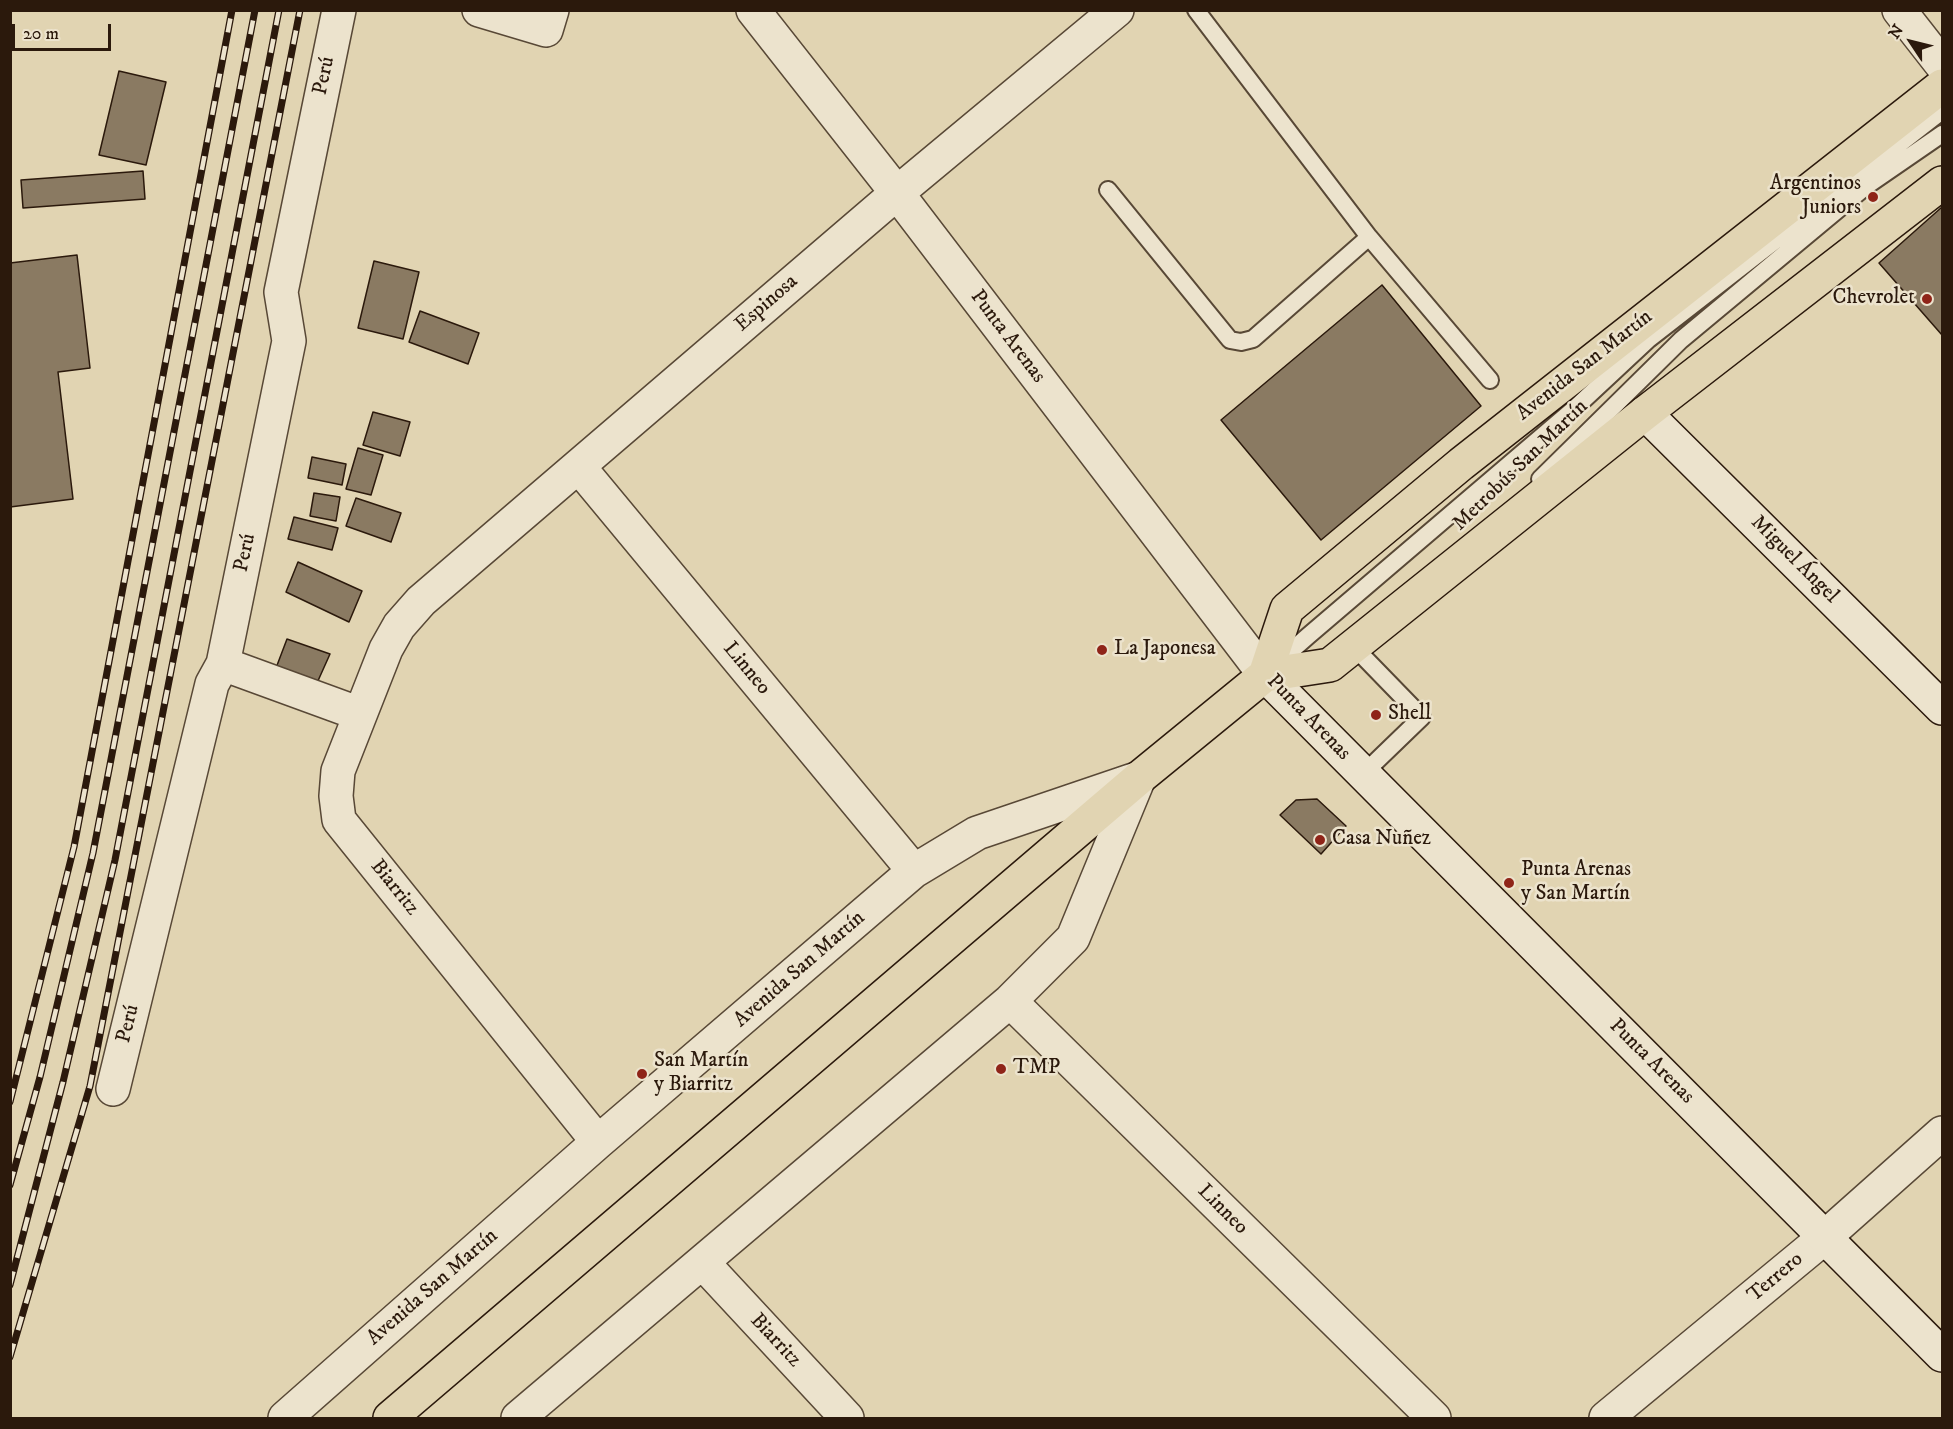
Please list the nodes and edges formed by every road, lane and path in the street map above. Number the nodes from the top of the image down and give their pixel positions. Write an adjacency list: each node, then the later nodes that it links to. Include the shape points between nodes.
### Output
1 (339, 10): 24 (street, Perú, via 281,292 289,341)
2 (479, 10): 3 (street, via 546,30)
3 (552, 10)
4 (753, 10): 14 (street, Punta Arenas)
5 (1117, 10): 14 (street, Espinosa)
6 (1196, 10): 15 (lane)
7 (1899, 10): 8 (street)
8 (1942, 65)
9 (1942, 86): 19 (main road, Avenida San Martín)
10 (1942, 111): 17 (lane, Metrobús San Martín, via 1649,339)
11 (1942, 134): 21 (lane, Metrobús San Martín, via 1865,187 1680,340)
12 (1942, 183): 18 (main road)
13 (1108, 190): 15 (lane, via 1230,340 1241,342 1253,339)
14 (897, 193): 20 (street, Espinosa); 25 (street, Punta Arenas)
15 (1369, 237): 16 (lane)
16 (1490, 380)
17 (1575, 408): 19 (lane, Metrobús San Martín); 25 (lane, Metrobús San Martín)
18 (1645, 413): 21 (main road); 26 (street, Miguel Ángel)
19 (1461, 464): 25 (main road, Avenida San Martín, via 1287,609)
20 (579, 467): 22 (street, Espinosa); 30 (street, Linneo)
21 (1435, 579): 23 (main road)
22 (421, 601): 27 (street, Biarritz, via 399,626 386,649)
23 (1353, 646): 25 (main road, via 1330,665); 28 (lane, via 1422,717)
24 (223, 664): 27 (street); 32 (street, Perú, via 212,684)
25 (1265, 675): 28 (street, Punta Arenas); 29 (main road, Avenida San Martín)
26 (1942, 708)
27 (360, 714): 34 (street, Biarritz, via 338,771 339,820)
28 (1363, 774): 35 (street, Punta Arenas)
29 (1139, 778): 30 (street, Avenida San Martín, via 977,833); 31 (street, Avenida San Martín, via 1072,938); 39 (main road, Avenida San Martín)
30 (914, 871): 34 (street, Avenida San Martín)
31 (1010, 1001): 36 (street, Avenida San Martín); 42 (street, Linneo)
32 (113, 1089)
33 (1942, 1133): 35 (street, Terrero)
34 (598, 1142): 38 (street, Avenida San Martín)
35 (1825, 1237): 37 (street, Punta Arenas); 43 (street, Terrero)
36 (703, 1263): 40 (street, Avenida San Martín); 41 (street, Biarritz)
37 (1942, 1355)
38 (285, 1419)
39 (390, 1419)
40 (518, 1419)
41 (847, 1419)
42 (1434, 1419)
43 (1606, 1419)

